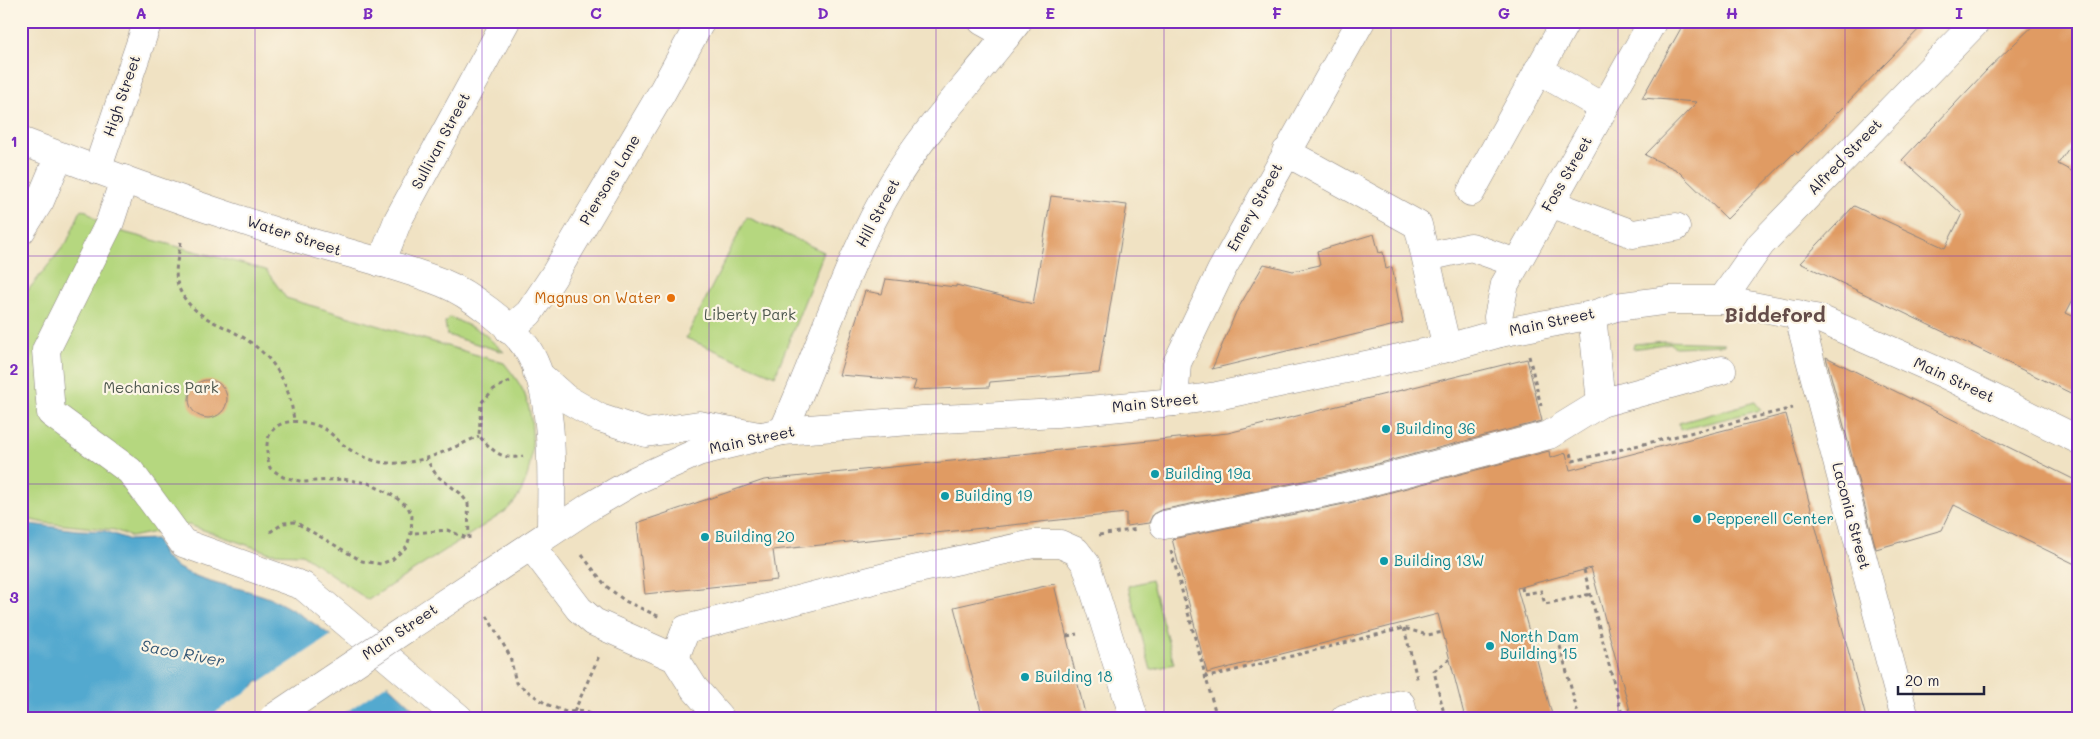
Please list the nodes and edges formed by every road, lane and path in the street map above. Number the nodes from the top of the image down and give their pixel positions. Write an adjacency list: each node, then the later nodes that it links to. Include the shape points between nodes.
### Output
1 (148, 21): 15 (street, High Street)
2 (506, 21): 24 (street, Sullivan Street, via 398,220)
3 (701, 21): 28 (street, Piersons Lane, via 553,277 529,313)
4 (982, 21): 9 (street)
5 (1361, 21): 13 (street, Emery Street)
6 (1566, 21): 10 (street)
7 (1654, 21): 11 (street, Foss Street)
8 (1977, 21): 25 (street, Alfred Street, via 1761,244)
9 (1012, 28): 39 (street, Hill Street, via 934,122 889,189 828,318 802,387)
10 (1538, 70): 11 (street); 17 (street)
11 (1604, 108): 18 (street, Foss Street)
12 (21, 141): 14 (street, Water Street)
13 (1286, 152): 22 (street, via 1418,225); 36 (street, Emery Street, via 1221,271 1177,363)
14 (59, 156): 15 (street, Water Street); 20 (street, via 40,201)
15 (97, 170): 16 (street, Water Street)
16 (124, 179): 24 (street, Water Street); 65 (street, via 110,222 46,350 52,413 130,471 183,543 304,586)
17 (1471, 192)
18 (1550, 203): 19 (street, via 1632,234); 23 (street, Foss Street)
19 (1676, 227)
20 (21, 231)
21 (181, 242): 38 (path, via 176,271 179,287 187,301 207,320 249,342 270,358 285,383)
22 (1427, 257): 23 (street, via 1472,247); 30 (street)
23 (1516, 263): 29 (street, Foss Street, via 1504,284 1499,305)
24 (381, 264): 28 (street, Water Street, via 445,283 495,315)
25 (1722, 300): 26 (street, Main Street); 27 (street, Main Street, via 1669,300 1616,307)
26 (1798, 314): 35 (street, Laconia Street); 42 (street, Main Street, via 1838,326)
27 (1592, 315): 29 (street, Main Street); 37 (street)
28 (509, 330): 33 (street, Water Street, via 526,347)
29 (1500, 333): 30 (street, Main Street)
30 (1447, 348): 36 (street, Main Street)
31 (1529, 356): 40 (path)
32 (1722, 370): 37 (street)
33 (537, 373): 39 (street, via 565,398 600,418 646,433 699,425); 50 (street, Water Street, via 548,412 550,434)
34 (511, 380): 41 (path, via 494,389 481,403)
35 (1821, 401): 40 (path, via 1573,461 1570,448 1556,452); 75 (street, Laconia Street)
36 (1174, 402): 39 (street, Main Street)
37 (1601, 403): 40 (street)
38 (294, 421): 44 (path, via 322,428 348,448 380,462); 46 (path, via 275,427 269,435 267,454 270,468 283,477 304,482 342,479 368,483 408,507 412,516 411,533 407,546 393,559 381,564 362,560 295,522 284,523)
39 (771, 434): 50 (street, Main Street, via 698,452 668,465 591,506)
40 (1549, 435): 45 (street, via 1346,488)
41 (479, 436): 43 (path, via 491,450 507,458); 44 (path)
42 (2079, 440)
43 (528, 454)
44 (426, 459): 48 (path, via 437,476 468,503 469,539 447,530)
45 (1164, 525): 63 (path)
46 (270, 532)
47 (1117, 532): 49 (path)
48 (415, 533)
49 (1093, 536)
50 (541, 539): 60 (street, via 579,609 594,622); 64 (street, Main Street, bridge)
51 (582, 555): 57 (path, via 606,586 625,601)
52 (1584, 570): 54 (path)
53 (1522, 587): 54 (path, via 1523,594 1541,591 1545,604)
54 (1591, 594): 74 (path)
55 (487, 616): 66 (path, via 510,656 516,683 546,704 566,712 583,711)
56 (1404, 628): 58 (path, via 1427,635); 62 (path); 63 (path)
57 (686, 629): 60 (street); 68 (street, via 904,572 1033,544 1060,544 1076,551 1086,564)
58 (1443, 632)
59 (1560, 646): 73 (path)
60 (675, 658): 67 (street, via 694,688)
61 (1450, 659): 72 (path, via 1434,670)
62 (1413, 661)
63 (1204, 678): 69 (path)
64 (273, 718)
65 (460, 718)
66 (598, 718)
67 (720, 718)
68 (1134, 718)
69 (1217, 718)
70 (1346, 718): 71 (street, via 1401,704)
71 (1404, 718)
72 (1446, 718)
73 (1579, 718)
74 (1623, 718)
75 (1905, 718)

